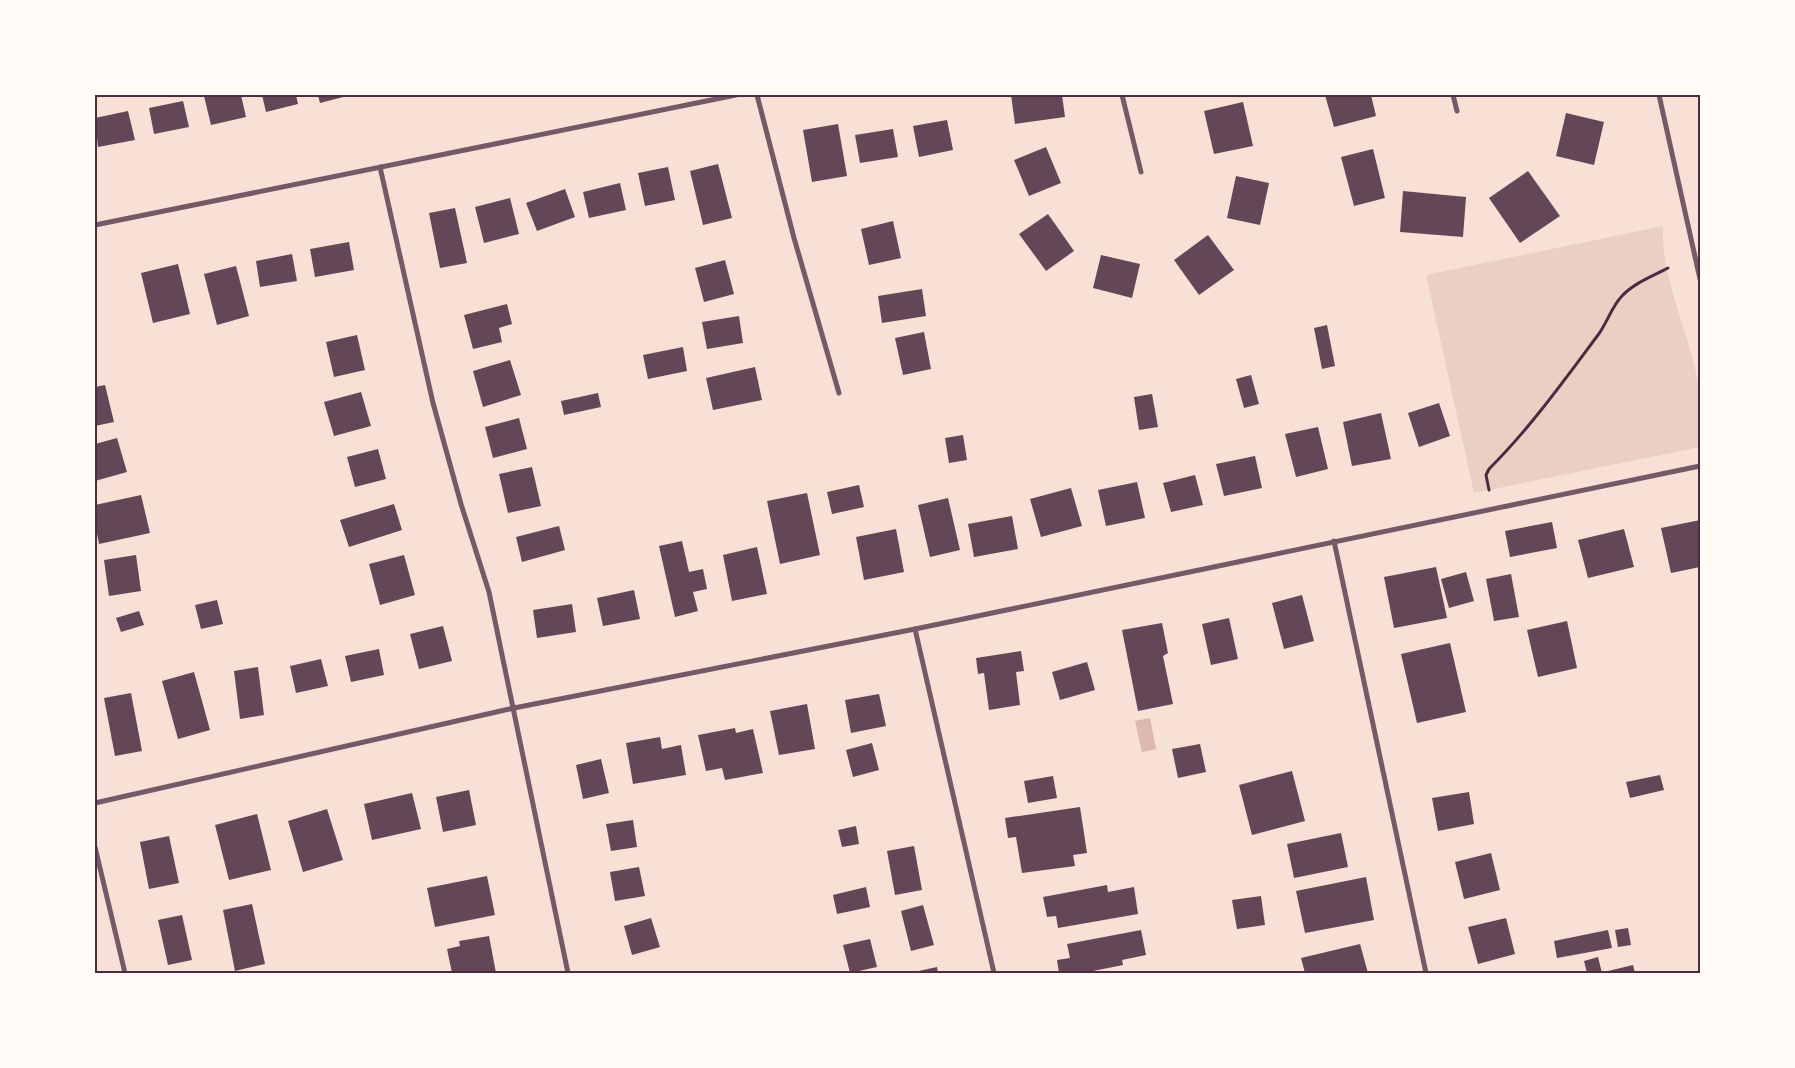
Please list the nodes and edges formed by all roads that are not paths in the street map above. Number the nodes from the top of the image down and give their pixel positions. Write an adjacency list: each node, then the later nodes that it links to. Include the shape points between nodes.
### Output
1 (736, 95): 7 (street)
2 (757, 95): 11 (street)
3 (1122, 95): 8 (street)
4 (1453, 95): 6 (street)
5 (1659, 95): 10 (street)
6 (1457, 111)
7 (380, 167): 9 (street); 15 (street, via 433,403 489,592)
8 (1141, 172)
9 (95, 225)
10 (1700, 280)
11 (839, 392)
12 (1700, 466): 13 (street)
13 (1334, 541): 14 (street); 21 (street)
14 (915, 629): 15 (street); 20 (street)
15 (514, 708): 16 (street); 19 (street)
16 (95, 803)
17 (95, 847): 18 (street)
18 (125, 973)
19 (568, 973)
20 (994, 973)
21 (1426, 973)

